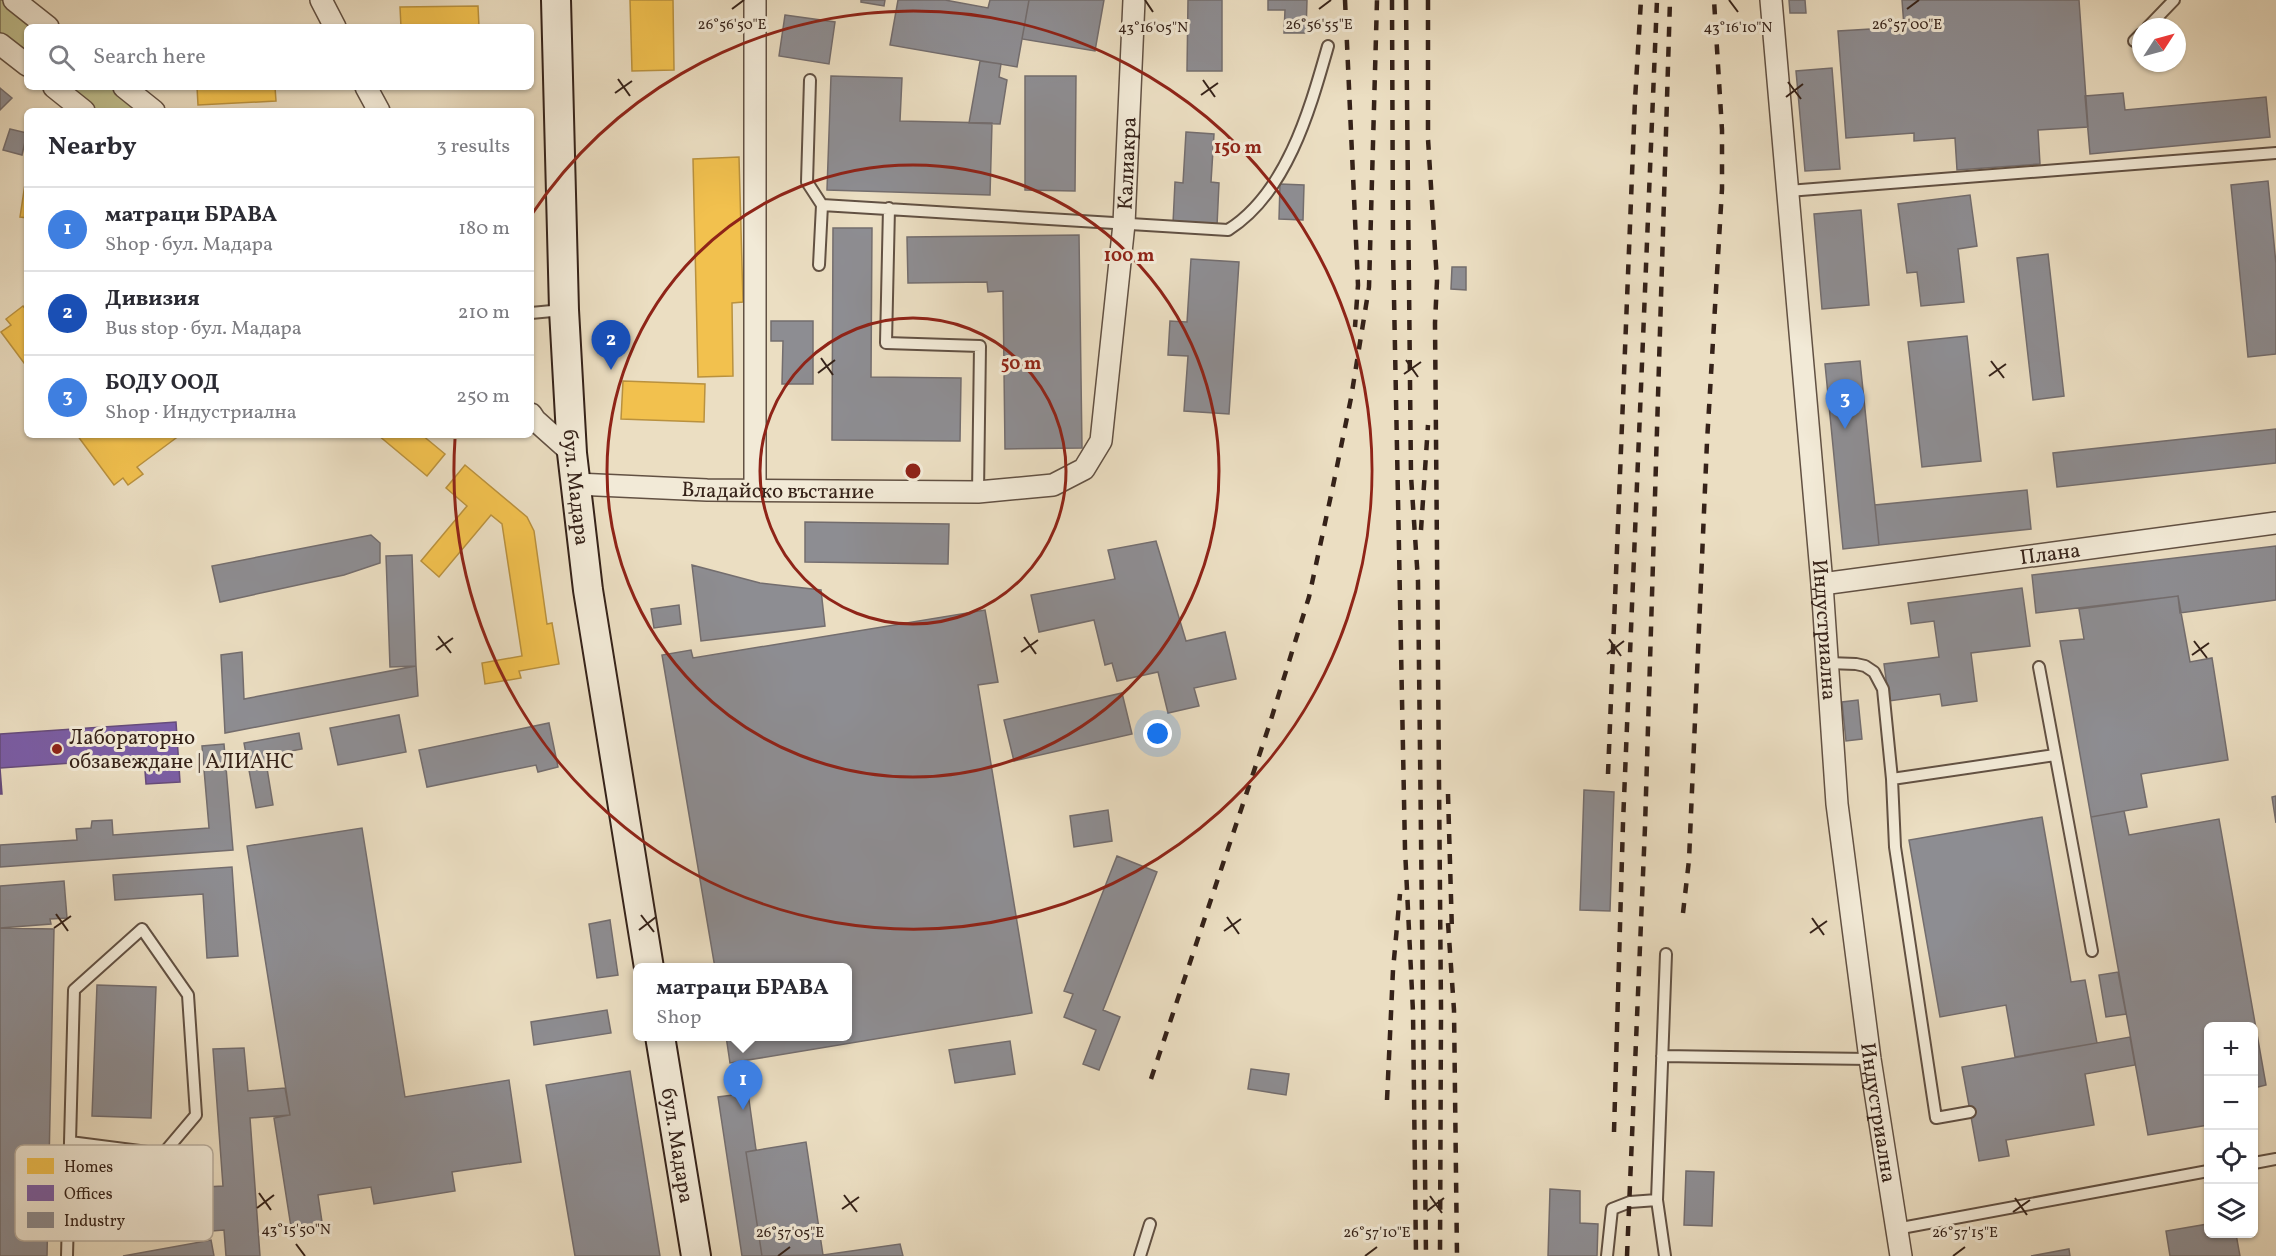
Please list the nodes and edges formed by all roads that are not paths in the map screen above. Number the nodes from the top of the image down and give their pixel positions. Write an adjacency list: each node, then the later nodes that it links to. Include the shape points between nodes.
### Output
1 (14, 0): 9 (street)
2 (321, 0): 10 (street)
3 (556, 0): 27 (main road, бул. Мадара)
4 (755, 0): 33 (street)
5 (1134, 0): 25 (street, Калиакра)
6 (1772, 0): 22 (street, Индустриална)
7 (2174, 0): 8 (lane)
8 (2157, 18)
9 (44, 24)
10 (333, 24)
11 (0, 44): 13 (street)
12 (1328, 46): 25 (lane, via 1310,110 1284,166 1243,221 1228,230)
13 (24, 63)
14 (810, 80): 23 (lane, via 807,182)
15 (58, 90): 18 (street)
16 (128, 90): 19 (street)
17 (368, 90): 20 (street)
18 (80, 108)
19 (150, 108)
20 (377, 108)
21 (2276, 153): 22 (lane)
22 (1788, 191): 36 (street, Индустриална)
23 (822, 205): 24 (lane); 26 (lane)
24 (889, 208): 25 (lane); 34 (lane, via 886,343 980,346)
25 (1124, 224): 32 (street, Калиакра, via 1101,441 1083,469)
26 (819, 265)
27 (564, 310): 28 (lane); 30 (main road, бул. Мадара)
28 (534, 313)
29 (534, 419): 30 (street)
30 (572, 453): 31 (main road, бул. Мадара)
31 (576, 484): 33 (street, Владайско въстание); 43 (main road, бул. Мадара, via 588,590)
32 (1053, 484): 34 (street, Владайско въстание)
33 (755, 490): 34 (street, Владайско въстание)
34 (978, 492)
35 (2276, 523): 36 (street, Плана)
36 (1822, 584): 37 (street, Индустриална)
37 (1828, 663): 40 (lane, via 1865,666 1880,680); 46 (street, Индустриална, via 1837,804)
38 (2039, 668): 39 (lane)
39 (2055, 755): 40 (lane); 41 (lane)
40 (1892, 779): 47 (lane, via 1895,847 1936,1119)
41 (2092, 951)
42 (1666, 954): 45 (lane)
43 (648, 963)
44 (661, 1041): 60 (main road, бул. Мадара)
45 (1662, 1056): 46 (lane); 55 (lane)
46 (1870, 1059): 57 (street, Индустриална)
47 (1970, 1112)
48 (70, 1142): 49 (lane); 50 (lane); 51 (lane, via 74,990 142,929 188,995 196,1115)
49 (70, 1145)
50 (93, 1145)
51 (171, 1145)
52 (2276, 1159): 53 (lane)
53 (2258, 1162)
54 (2204, 1172): 57 (lane)
55 (1657, 1200): 62 (lane, via 1630,1202 1612,1209); 63 (lane)
56 (1150, 1224): 61 (lane)
57 (1896, 1229): 64 (street, Индустриална)
58 (67, 1241): 59 (lane)
59 (67, 1256)
60 (696, 1256)
61 (1140, 1256)
62 (1607, 1256)
63 (1665, 1256)
64 (1901, 1256)

